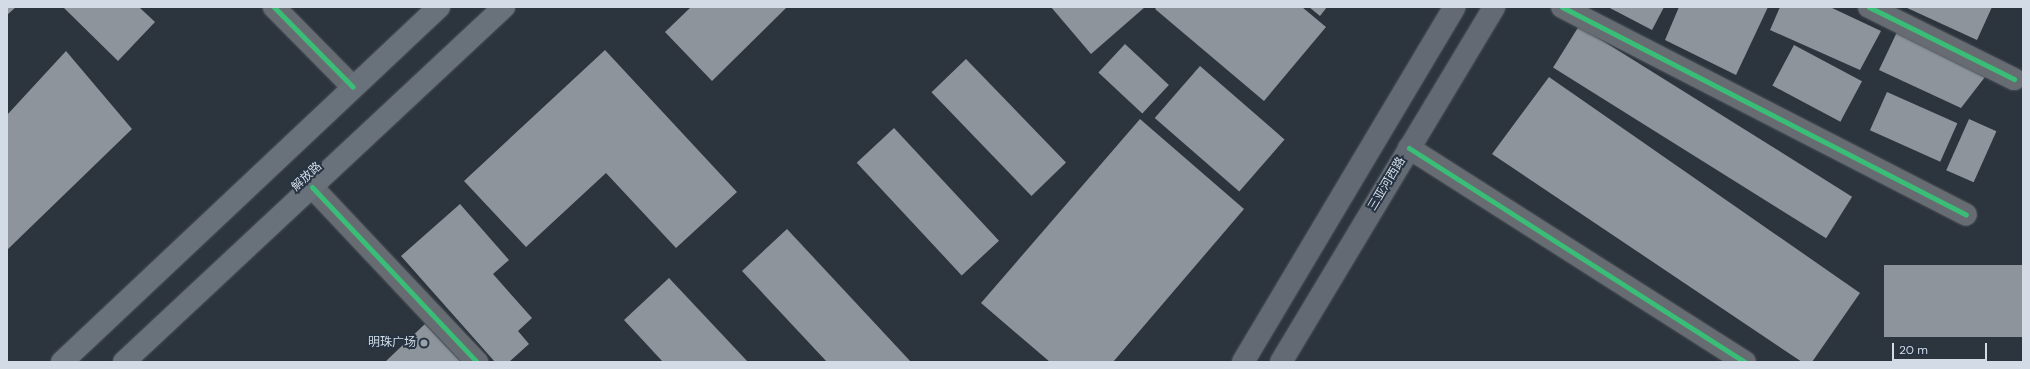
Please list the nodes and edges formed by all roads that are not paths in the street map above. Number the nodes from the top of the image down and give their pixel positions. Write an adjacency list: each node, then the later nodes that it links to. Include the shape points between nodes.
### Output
1 (274, 7): 9 (street)
2 (439, 7): 9 (main road)
3 (504, 7): 11 (main road, 解放路)
4 (1455, 7): 16 (main road)
5 (1494, 7): 10 (main road, 三亚河西路)
6 (1562, 7): 12 (street)
7 (1869, 7): 8 (street)
8 (2014, 79)
9 (353, 87): 13 (main road)
10 (1409, 148): 17 (main road, 三亚河西路); 18 (street)
11 (312, 187): 14 (main road, 解放路); 15 (street)
12 (1966, 215)
13 (62, 362)
14 (124, 362)
15 (478, 362)
16 (1243, 362)
17 (1281, 362)
18 (1745, 362)

